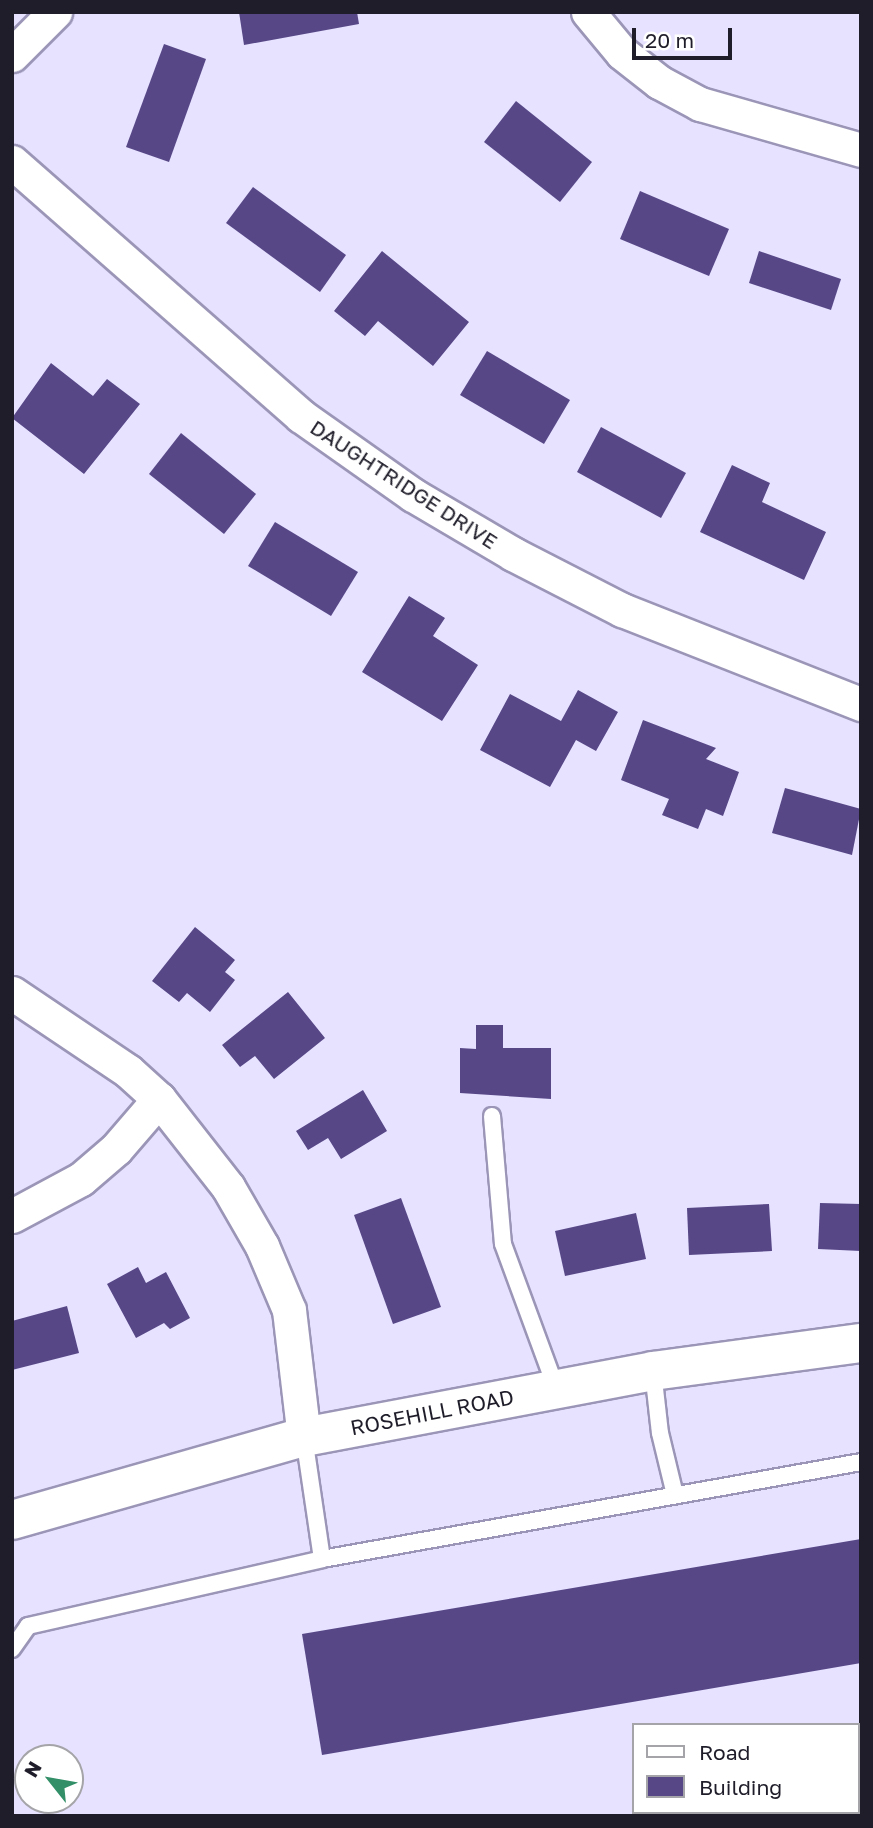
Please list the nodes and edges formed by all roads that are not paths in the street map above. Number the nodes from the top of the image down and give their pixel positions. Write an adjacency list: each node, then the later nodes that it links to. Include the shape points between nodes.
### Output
1 (55, 12): 3 (street)
2 (588, 12): 4 (street, via 622,54 659,82 700,104)
3 (12, 55)
4 (861, 150)
5 (12, 162): 6 (street, DAUGHTRIDGE DRIVE, via 301,416 414,495 513,555 622,610)
6 (861, 704)
7 (12, 993): 8 (street, via 128,1072)
8 (159, 1099): 10 (street, via 116,1149 80,1180); 14 (street, via 228,1187 289,1310)
9 (492, 1116): 13 (lane, via 503,1244)
10 (12, 1216)
11 (861, 1343): 12 (main road, ROSEHILL ROAD)
12 (653, 1371): 13 (main road, ROSEHILL ROAD); 16 (lane, via 660,1433)
13 (556, 1388): 14 (main road, ROSEHILL ROAD)
14 (304, 1437): 17 (main road, ROSEHILL ROAD); 18 (lane)
15 (861, 1462): 16 (lane)
16 (675, 1495): 18 (lane)
17 (12, 1520)
18 (322, 1559): 19 (lane, via 29,1626)
19 (12, 1649)

